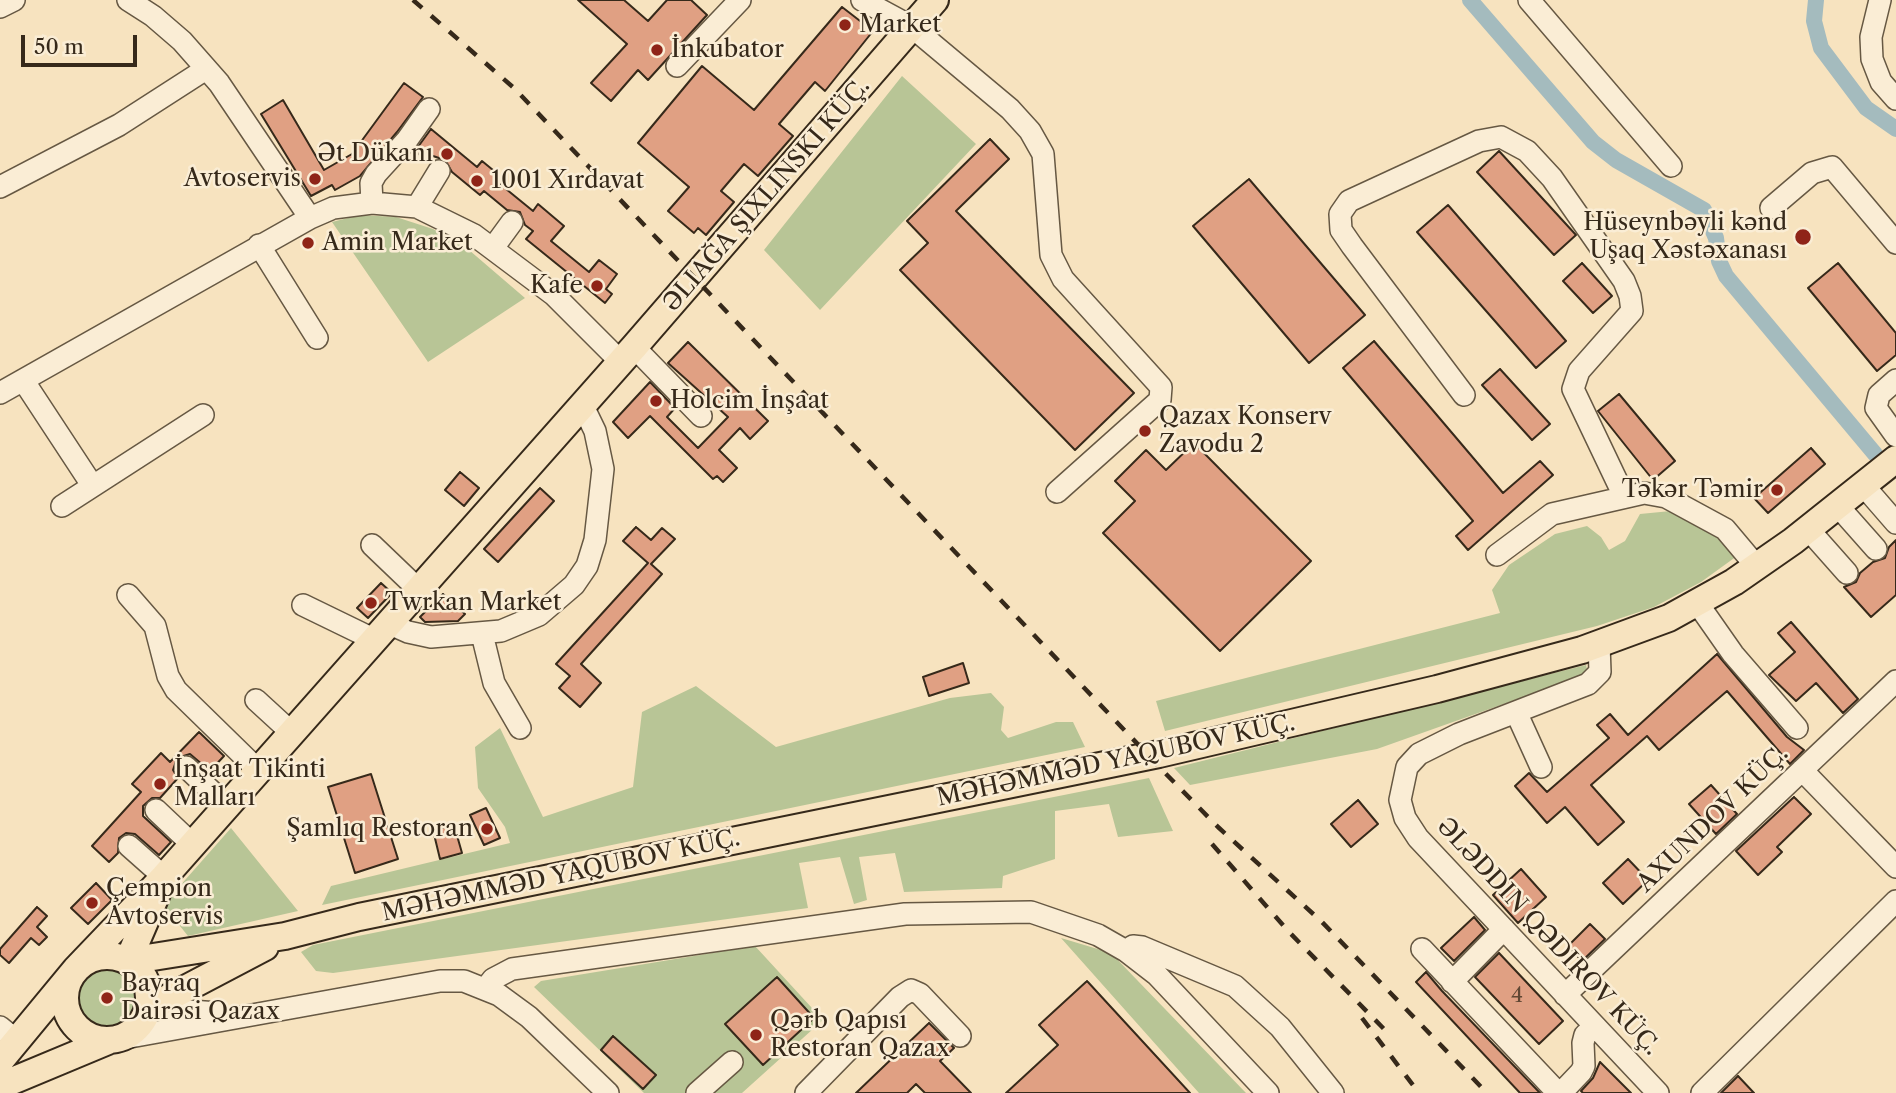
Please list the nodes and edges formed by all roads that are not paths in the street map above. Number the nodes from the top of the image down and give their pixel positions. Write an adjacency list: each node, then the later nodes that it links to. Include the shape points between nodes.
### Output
1 (14, 0): 8 (street)
2 (128, 0): 11 (street, via 182,41)
3 (740, 0): 10 (street)
4 (862, 0): 9 (street)
5 (935, 0): 9 (main road)
6 (1529, 0): 14 (street)
7 (1880, 0): 12 (street, via 1871,37 1872,59 1881,82)
8 (0, 8)
9 (912, 27): 26 (main road); 38 (street, via 1010,108 1030,131 1043,154 1051,255 1063,279 1161,387 1160,400)
10 (677, 66)
11 (206, 69): 16 (street, via 119,125); 20 (street)
12 (1896, 99)
13 (429, 109): 17 (street, via 376,174 371,183)
14 (1671, 166)
15 (439, 171): 18 (street)
16 (0, 187)
17 (372, 203): 18 (street); 20 (street, via 333,208)
18 (417, 207): 24 (street, via 444,217)
19 (1771, 208): 22 (street, via 1812,173 1832,167)
20 (310, 218): 23 (street)
21 (512, 222): 24 (street)
22 (1896, 243)
23 (260, 246): 25 (street); 27 (street)
24 (493, 248): 26 (street)
25 (317, 338)
26 (628, 354): 31 (main road); 33 (street)
27 (23, 380): 29 (street); 36 (street)
28 (1896, 380): 34 (street, via 1879,395 1875,408)
29 (0, 393)
30 (1464, 395): 39 (street, via 1341,230 1340,214 1349,201 1479,141 1501,137 1527,151 1552,178 1625,281 1632,311 1579,371 1573,389)
31 (582, 404): 49 (main road); 54 (street, via 595,431 603,469 587,566 561,599 540,615)
32 (203, 415): 36 (street)
33 (701, 416)
34 (1896, 436)
35 (1896, 459): 37 (main road, MƏHƏMMƏD YAQUBOV KÜÇ.)
36 (92, 485): 41 (street)
37 (1863, 485): 40 (main road, MƏHƏMMƏD YAQUBOV KÜÇ.); 42 (street)
38 (1057, 492)
39 (1624, 496): 46 (street, via 1552,514); 47 (street, via 1666,497 1725,529)
40 (1837, 505): 43 (main road, MƏHƏMMƏD YAQUBOV KÜÇ.); 45 (street)
41 (62, 506)
42 (1896, 523)
43 (1808, 529): 47 (main road, MƏHƏMMƏD YAQUBOV KÜÇ.); 48 (street)
44 (372, 545): 49 (street)
45 (1876, 549)
46 (1497, 555)
47 (1758, 567): 51 (main road, MƏHƏMMƏD YAQUBOV KÜÇ.)
48 (1847, 573)
49 (419, 590): 53 (main road)
50 (128, 594): 65 (street, via 155,626 176,690)
51 (1698, 604): 55 (main road, MƏHƏMMƏD YAQUBOV KÜÇ.); 60 (street, via 1733,654)
52 (303, 605): 53 (street)
53 (383, 632): 54 (street, via 431,637); 61 (main road)
54 (482, 634): 59 (street, via 494,683)
55 (1599, 644): 58 (street, ƏLƏDDIN QƏDIROV KÜÇ., via 1602,664 1596,678); 74 (main road, MƏHƏMMƏD YAQUBOV KÜÇ., via 1437,689 1159,754 359,917)
56 (1896, 681): 64 (street, AXUNDOV KÜÇ.)
57 (256, 700): 61 (street)
58 (1517, 712): 63 (street); 73 (street, ƏLƏDDIN QƏDIROV KÜÇ., via 1419,754 1407,767 1400,800 1418,838)
59 (520, 728)
60 (1797, 728)
61 (292, 733): 65 (main road)
62 (186, 767): 66 (street)
63 (1541, 767)
64 (1802, 770): 70 (street); 81 (street, AXUNDOV KÜÇ.)
65 (259, 771): 66 (main road)
66 (227, 806): 68 (main road)
67 (156, 810): 68 (street)
68 (193, 845): 71 (main road)
69 (130, 846): 71 (street)
70 (1896, 867)
71 (164, 877): 77 (main road); 78 (main road)
72 (1896, 901): 97 (street)
73 (1504, 929): 79 (street); 81 (street, ƏLƏDDIN QƏDIROV KÜÇ.)
74 (285, 936): 77 (main road); 82 (main road)
75 (1422, 949): 79 (street)
76 (1126, 951): 80 (street, via 1086,930 1031,912 905,914 512,969); 93 (street, via 1157,975); 94 (street, via 1142,947 1235,986 1280,1027)
77 (128, 961): 78 (main road, via 100,956); 82 (main road, via 146,981)
78 (76, 970): 85 (main road); 87 (main road, via 65,995 72,1022 94,1038)
79 (1452, 982): 95 (street)
80 (485, 988): 83 (street, via 464,981 440,981); 90 (street, via 529,1017)
81 (1565, 995): 84 (street, ƏLƏDDIN QƏDIROV KÜÇ.)
82 (149, 1008): 83 (street); 87 (main road, via 134,1031)
83 (252, 1016): 87 (street)
84 (1595, 1027): 95 (street, via 1585,1035 1581,1072); 96 (street, ƏLƏDDIN QƏDIROV KÜÇ.)
85 (9, 1034): 89 (main road)
86 (960, 1036): 92 (street, via 911,990)
87 (108, 1041): 89 (main road)
88 (732, 1062): 91 (street)
89 (11, 1079)
90 (608, 1093)
91 (697, 1093)
92 (806, 1093)
93 (1268, 1093)
94 (1333, 1093)
95 (1559, 1093)
96 (1658, 1093)
97 (1702, 1093)

